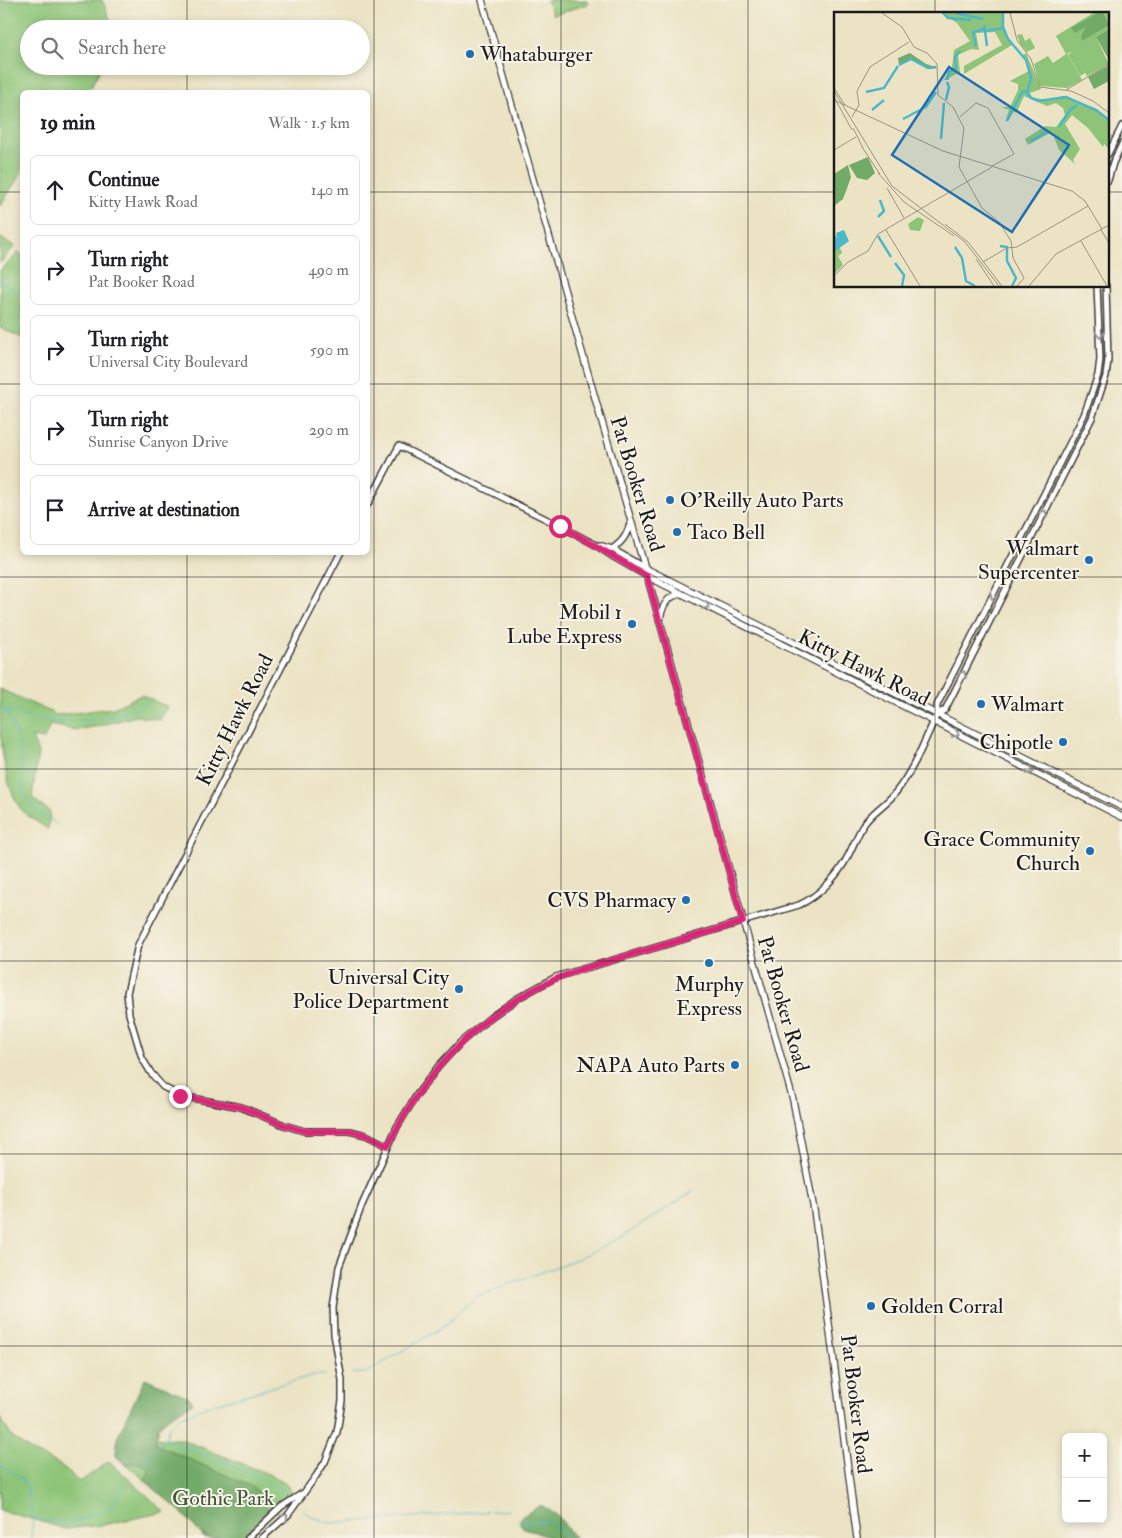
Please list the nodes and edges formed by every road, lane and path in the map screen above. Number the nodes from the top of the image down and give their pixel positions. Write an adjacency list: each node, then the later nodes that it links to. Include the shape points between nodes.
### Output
1 (482, 0): 11 (main road, Pat Booker Road)
2 (1122, 126): 3 (street)
3 (1116, 137): 4 (street); 6 (street)
4 (1122, 140)
5 (1122, 144): 7 (street)
6 (1110, 150)
7 (1110, 174)
8 (1097, 288): 23 (street, one-way to 23, via 1100,359 1093,392 937,705)
9 (1106, 288): 23 (street, one-way to 9, via 945,710 1095,410 1108,360)
10 (370, 500): 12 (street, Kitty Hawk Road, via 399,446)
11 (631, 520): 13 (street, via 623,541); 15 (main road, Pat Booker Road)
12 (594, 544): 13 (street, Kitty Hawk Road); 16 (street, Kitty Hawk Road)
13 (612, 549): 15 (street, Kitty Hawk Road)
14 (339, 555): 28 (street, Kitty Hawk Road, via 138,946 127,993 129,1014 142,1058 156,1080 170,1091 180,1096 241,1107 304,1131 350,1131)
15 (645, 568): 16 (main road, Pat Booker Road); 18 (main road, Kitty Hawk Road)
16 (647, 576): 17 (main road, Kitty Hawk Road); 20 (main road, Pat Booker Road)
17 (682, 594): 19 (main road, Kitty Hawk Road, one-way to 19); 20 (main road, via 668,599)
18 (735, 613): 19 (main road); 21 (main road, Kitty Hawk Road)
19 (732, 619): 22 (main road, Kitty Hawk Road)
20 (659, 620): 27 (main road, Pat Booker Road)
21 (799, 645): 22 (main road); 23 (main road, Kitty Hawk Road)
22 (796, 652): 24 (main road, Kitty Hawk Road)
23 (938, 714): 24 (street); 25 (main road, Kitty Hawk Road)
24 (934, 722): 26 (main road, Kitty Hawk Road, one-way to 26); 27 (street, via 900,786 866,822 842,866 828,883 799,905)
25 (1122, 807)
26 (1122, 817)
27 (743, 922): 28 (street, via 564,975 518,998 461,1042 438,1067 397,1126); 32 (main road, Pat Booker Road, via 779,1046 814,1210)
28 (388, 1146): 29 (street, via 339,1267 333,1308 342,1380 340,1417 325,1462)
29 (303, 1492): 30 (street, via 281,1507); 31 (street, one-way to 29, via 288,1515)
30 (248, 1538)
31 (262, 1538)
32 (857, 1538)

